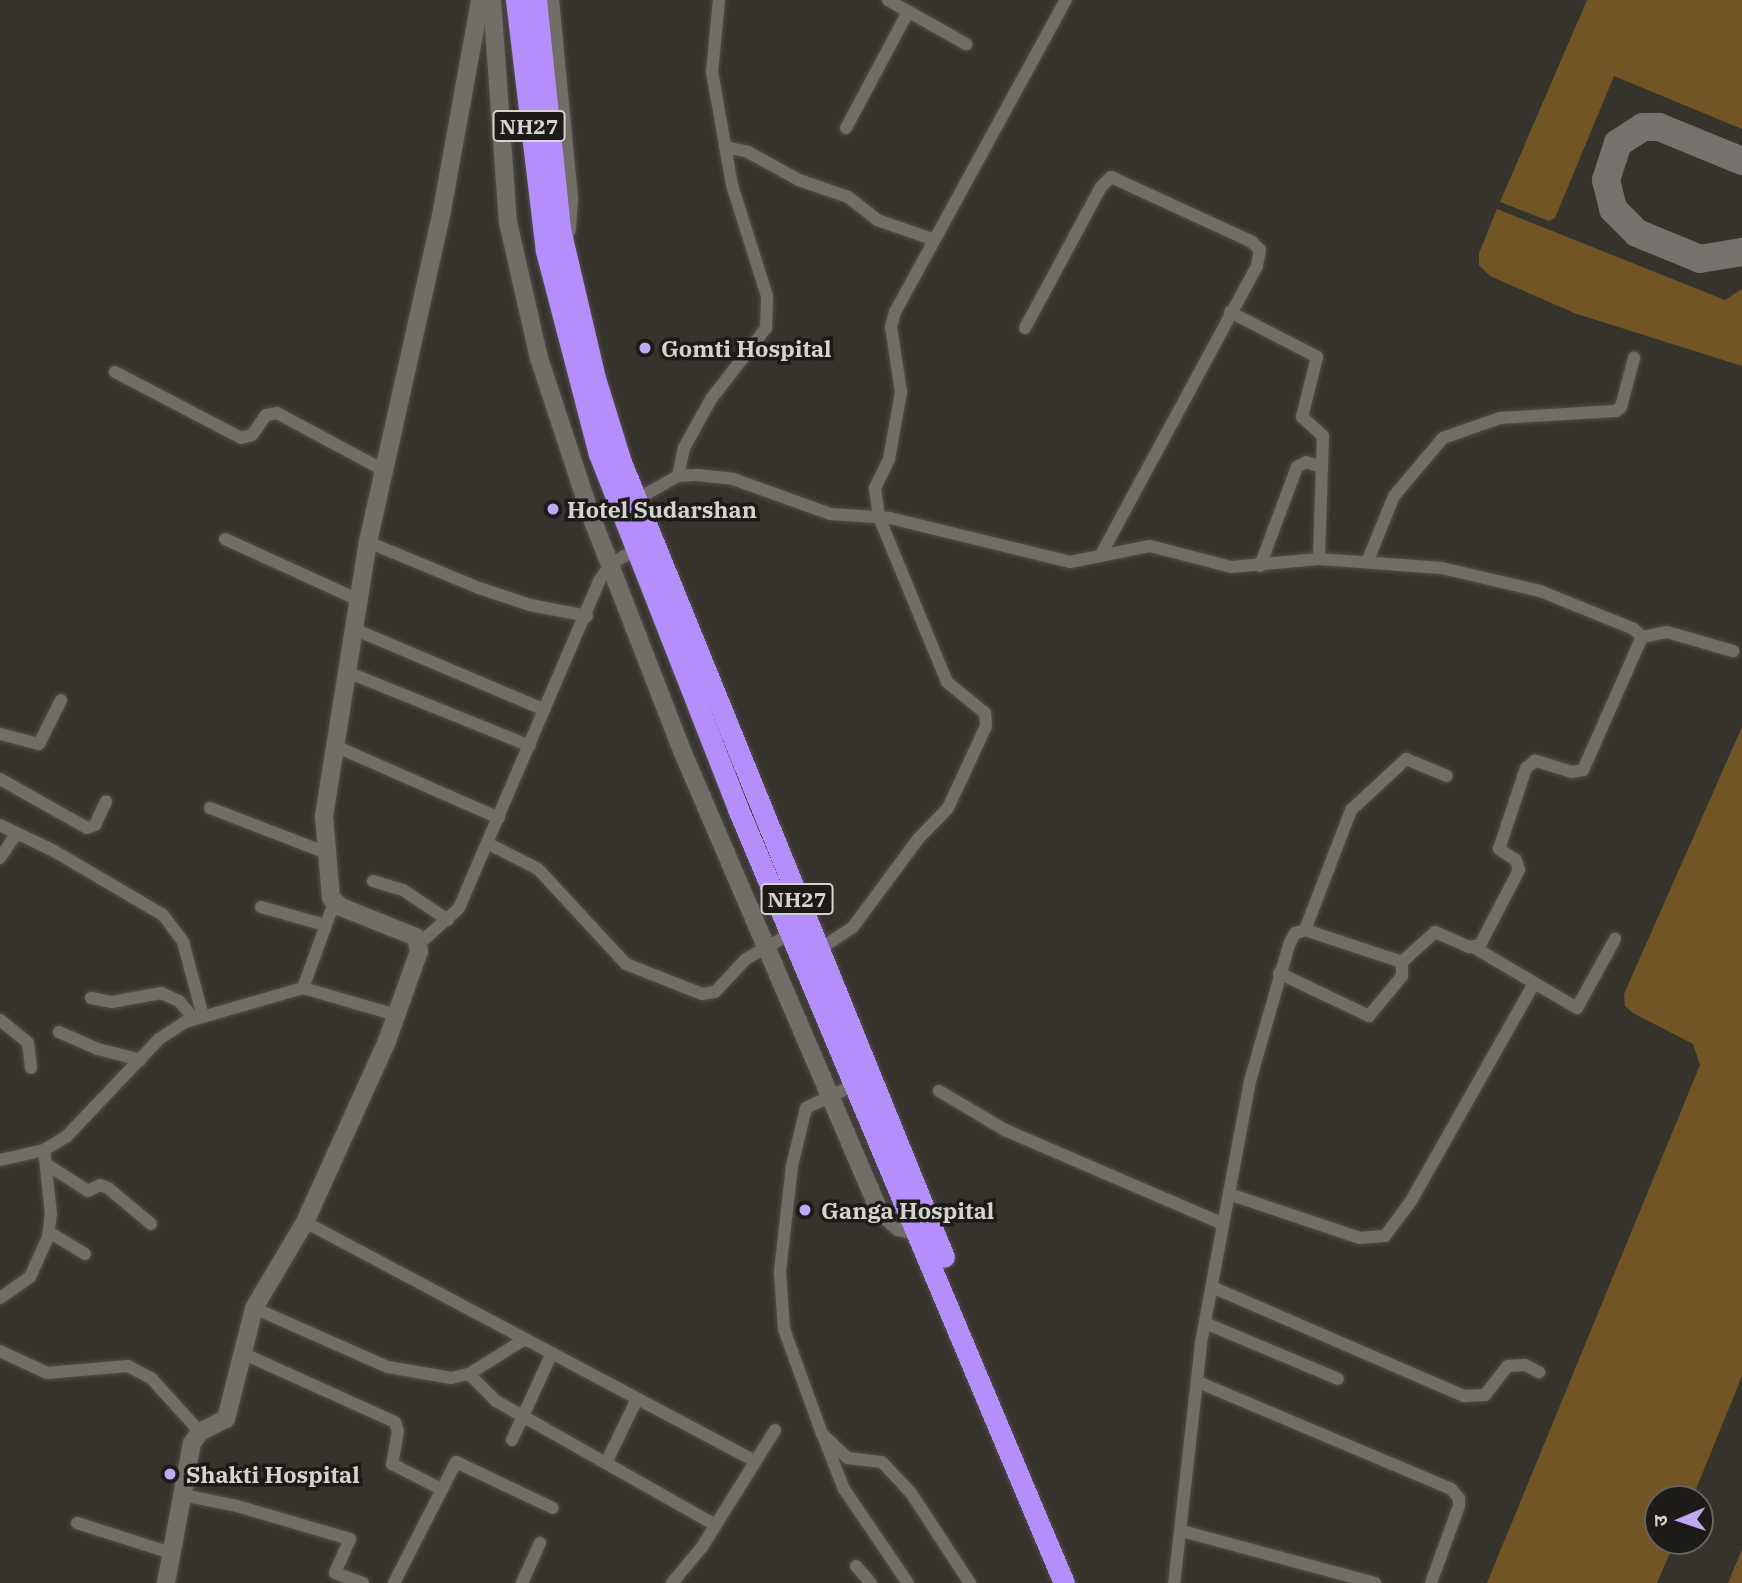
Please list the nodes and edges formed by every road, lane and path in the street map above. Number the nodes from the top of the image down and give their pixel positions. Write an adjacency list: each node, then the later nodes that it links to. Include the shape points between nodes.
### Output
1 (480, 0): 20 (street, via 442,211)
2 (492, 0): 30 (street, via 509,222 539,358)
3 (516, 0): 14 (highway, NH27)
4 (537, 0): 14 (highway, NH27, via 556,203)
5 (550, 0): 14 (street, via 569,199)
6 (719, 0): 12 (street, via 711,62)
7 (888, 0): 9 (street)
8 (1066, 0): 13 (street)
9 (908, 12): 10 (street); 11 (street)
10 (966, 44)
11 (846, 128)
12 (726, 147): 13 (street, via 848,197 877,220); 21 (street, via 732,185 767,296 766,328 712,398 684,448)
13 (935, 240): 23 (street, via 892,318 901,392 889,459 875,488)
14 (556, 252): 22 (highway, NH27, via 577,380)
15 (1230, 312): 16 (street, via 1261,257 1257,246 1111,177 1101,187); 19 (street, via 1317,357 1303,417 1323,436); 27 (street)
16 (1025, 328)
17 (1634, 358): 29 (street, via 1621,408 1616,411 1500,418 1443,438 1394,496)
18 (115, 372): 20 (street, via 242,438 252,435 266,415 277,413)
19 (1321, 467): 28 (street); 31 (street, via 1306,462 1297,467)
20 (385, 471): 25 (street)
21 (678, 476): 22 (street); 23 (street, via 733,479 831,514)
22 (627, 505): 26 (highway, NH27); 64 (highway, NH27)
23 (879, 517): 27 (street, via 1070,562); 64 (street, via 947,682 987,718 948,808 918,839 853,927)
24 (225, 539): 32 (street)
25 (368, 542): 32 (street); 33 (street, via 479,588)
26 (633, 551): 30 (street); 59 (highway, NH27)
27 (1100, 556): 31 (street, via 1150,546 1222,566)
28 (1319, 559): 29 (street); 31 (street)
29 (1368, 560): 35 (street, via 1442,568 1519,585 1634,629)
30 (611, 564): 33 (street, via 599,581); 62 (street)
31 (1260, 566)
32 (359, 600): 34 (street)
33 (587, 616): 39 (street)
34 (354, 629): 37 (street); 39 (street)
35 (1642, 637): 36 (street, via 1667,632); 63 (street, via 1583,770 1572,772 1535,761 1525,768 1499,849 1516,860 1519,870)
36 (1733, 651)
37 (347, 672): 41 (street); 42 (street)
38 (61, 700): 40 (street, via 39,744)
39 (545, 710): 42 (street)
40 (0, 734)
41 (335, 746): 47 (street); 51 (street, via 324,816)
42 (530, 746): 47 (street)
43 (1447, 776): 58 (street, via 1406,759 1351,810)
44 (2, 784): 45 (street, via 87,828 94,825)
45 (106, 801)
46 (210, 808): 51 (street)
47 (499, 818): 50 (street)
48 (0, 825): 49 (street)
49 (17, 833): 52 (street); 71 (street, via 163,915 183,942)
50 (487, 843): 56 (street); 62 (street, via 538,869 626,964 702,994 715,992 741,964)
51 (324, 852): 54 (street, via 328,892)
52 (0, 858)
53 (373, 881): 56 (street, via 403,890)
54 (334, 903): 57 (street); 61 (street, via 410,934)
55 (261, 907): 57 (street)
56 (448, 920): 61 (street)
57 (326, 925): 68 (street)
58 (1305, 930): 65 (street); 66 (street, via 1295,933)
59 (792, 933): 62 (street); 76 (highway, NH27)
60 (1615, 939): 67 (street, via 1581,1006 1571,1008)
61 (420, 943): 70 (street)
62 (765, 948): 78 (street)
63 (1475, 948): 65 (street, via 1435,932); 67 (street)
64 (818, 950): 127 (highway, NH27)
65 (1402, 962): 66 (street, via 1402,975 1369,1016)
66 (1279, 973): 81 (street, via 1250,1081)
67 (1534, 985): 81 (street, via 1411,1201 1385,1236 1360,1238)
68 (303, 988): 70 (street); 71 (street)
69 (91, 998): 71 (street, via 112,1002 161,993)
70 (396, 1015): 82 (street)
71 (198, 1018): 74 (street, via 168,1032)
72 (0, 1020): 75 (street, via 28,1043)
73 (59, 1032): 74 (street)
74 (141, 1060): 79 (street)
75 (32, 1068)
76 (856, 1084): 78 (street); 85 (highway, NH27)
77 (939, 1091): 84 (street, via 1005,1130)
78 (828, 1098): 85 (street, via 878,1209 899,1227); 104 (street, via 806,1108 792,1166 780,1272 785,1329)
79 (45, 1157): 80 (street); 83 (street, via 88,1191 100,1185 108,1188); 86 (street)
80 (0, 1160)
81 (1229, 1194): 84 (street)
82 (304, 1222): 90 (street); 92 (street)
83 (151, 1224)
84 (1223, 1224): 88 (street)
85 (917, 1231): 126 (highway, NH27)
86 (49, 1232): 87 (street); 89 (street, via 30,1277)
87 (85, 1254)
88 (1212, 1287): 91 (street); 96 (street, via 1464,1396 1485,1395 1507,1366 1525,1365)
89 (0, 1298)
90 (254, 1308): 94 (street); 97 (street, via 388,1367 451,1378)
91 (1205, 1323): 98 (street); 99 (street)
92 (525, 1339): 95 (street); 97 (street)
93 (0, 1352): 103 (street, via 47,1373 128,1366 151,1378)
94 (242, 1353): 103 (street, via 226,1419); 108 (street, via 395,1422 398,1431 392,1464)
95 (552, 1353): 100 (street); 101 (street)
96 (1539, 1372)
97 (469, 1374): 101 (street, via 496,1401)
98 (1338, 1379)
99 (1198, 1382): 113 (street); 130 (street, via 1451,1489 1459,1497 1459,1506)
100 (638, 1399): 106 (street); 107 (street)
101 (523, 1416): 105 (street); 107 (street)
102 (775, 1430): 106 (street)
103 (200, 1432): 109 (street, via 192,1443)
104 (822, 1434): 124 (street, via 844,1489); 125 (street, via 848,1458 882,1462 911,1493)
105 (512, 1440)
106 (753, 1460): 112 (street)
107 (606, 1463): 112 (street)
108 (441, 1489): 110 (street, via 456,1462); 120 (street)
109 (182, 1495): 115 (street); 117 (street, via 350,1539)
110 (553, 1508)
111 (78, 1523): 115 (street)
112 (715, 1525): 122 (street)
113 (1182, 1531): 128 (street); 129 (street)
114 (540, 1544): 121 (street)
115 (171, 1553): 118 (street)
116 (856, 1566): 123 (street)
117 (333, 1578): 119 (street)
118 (166, 1583)
119 (363, 1583)
120 (394, 1583)
121 (522, 1583)
122 (672, 1583)
123 (871, 1583)
124 (908, 1583)
125 (970, 1583)
126 (1064, 1583)
127 (1076, 1583)
128 (1174, 1583)
129 (1375, 1583)
130 (1431, 1583)

